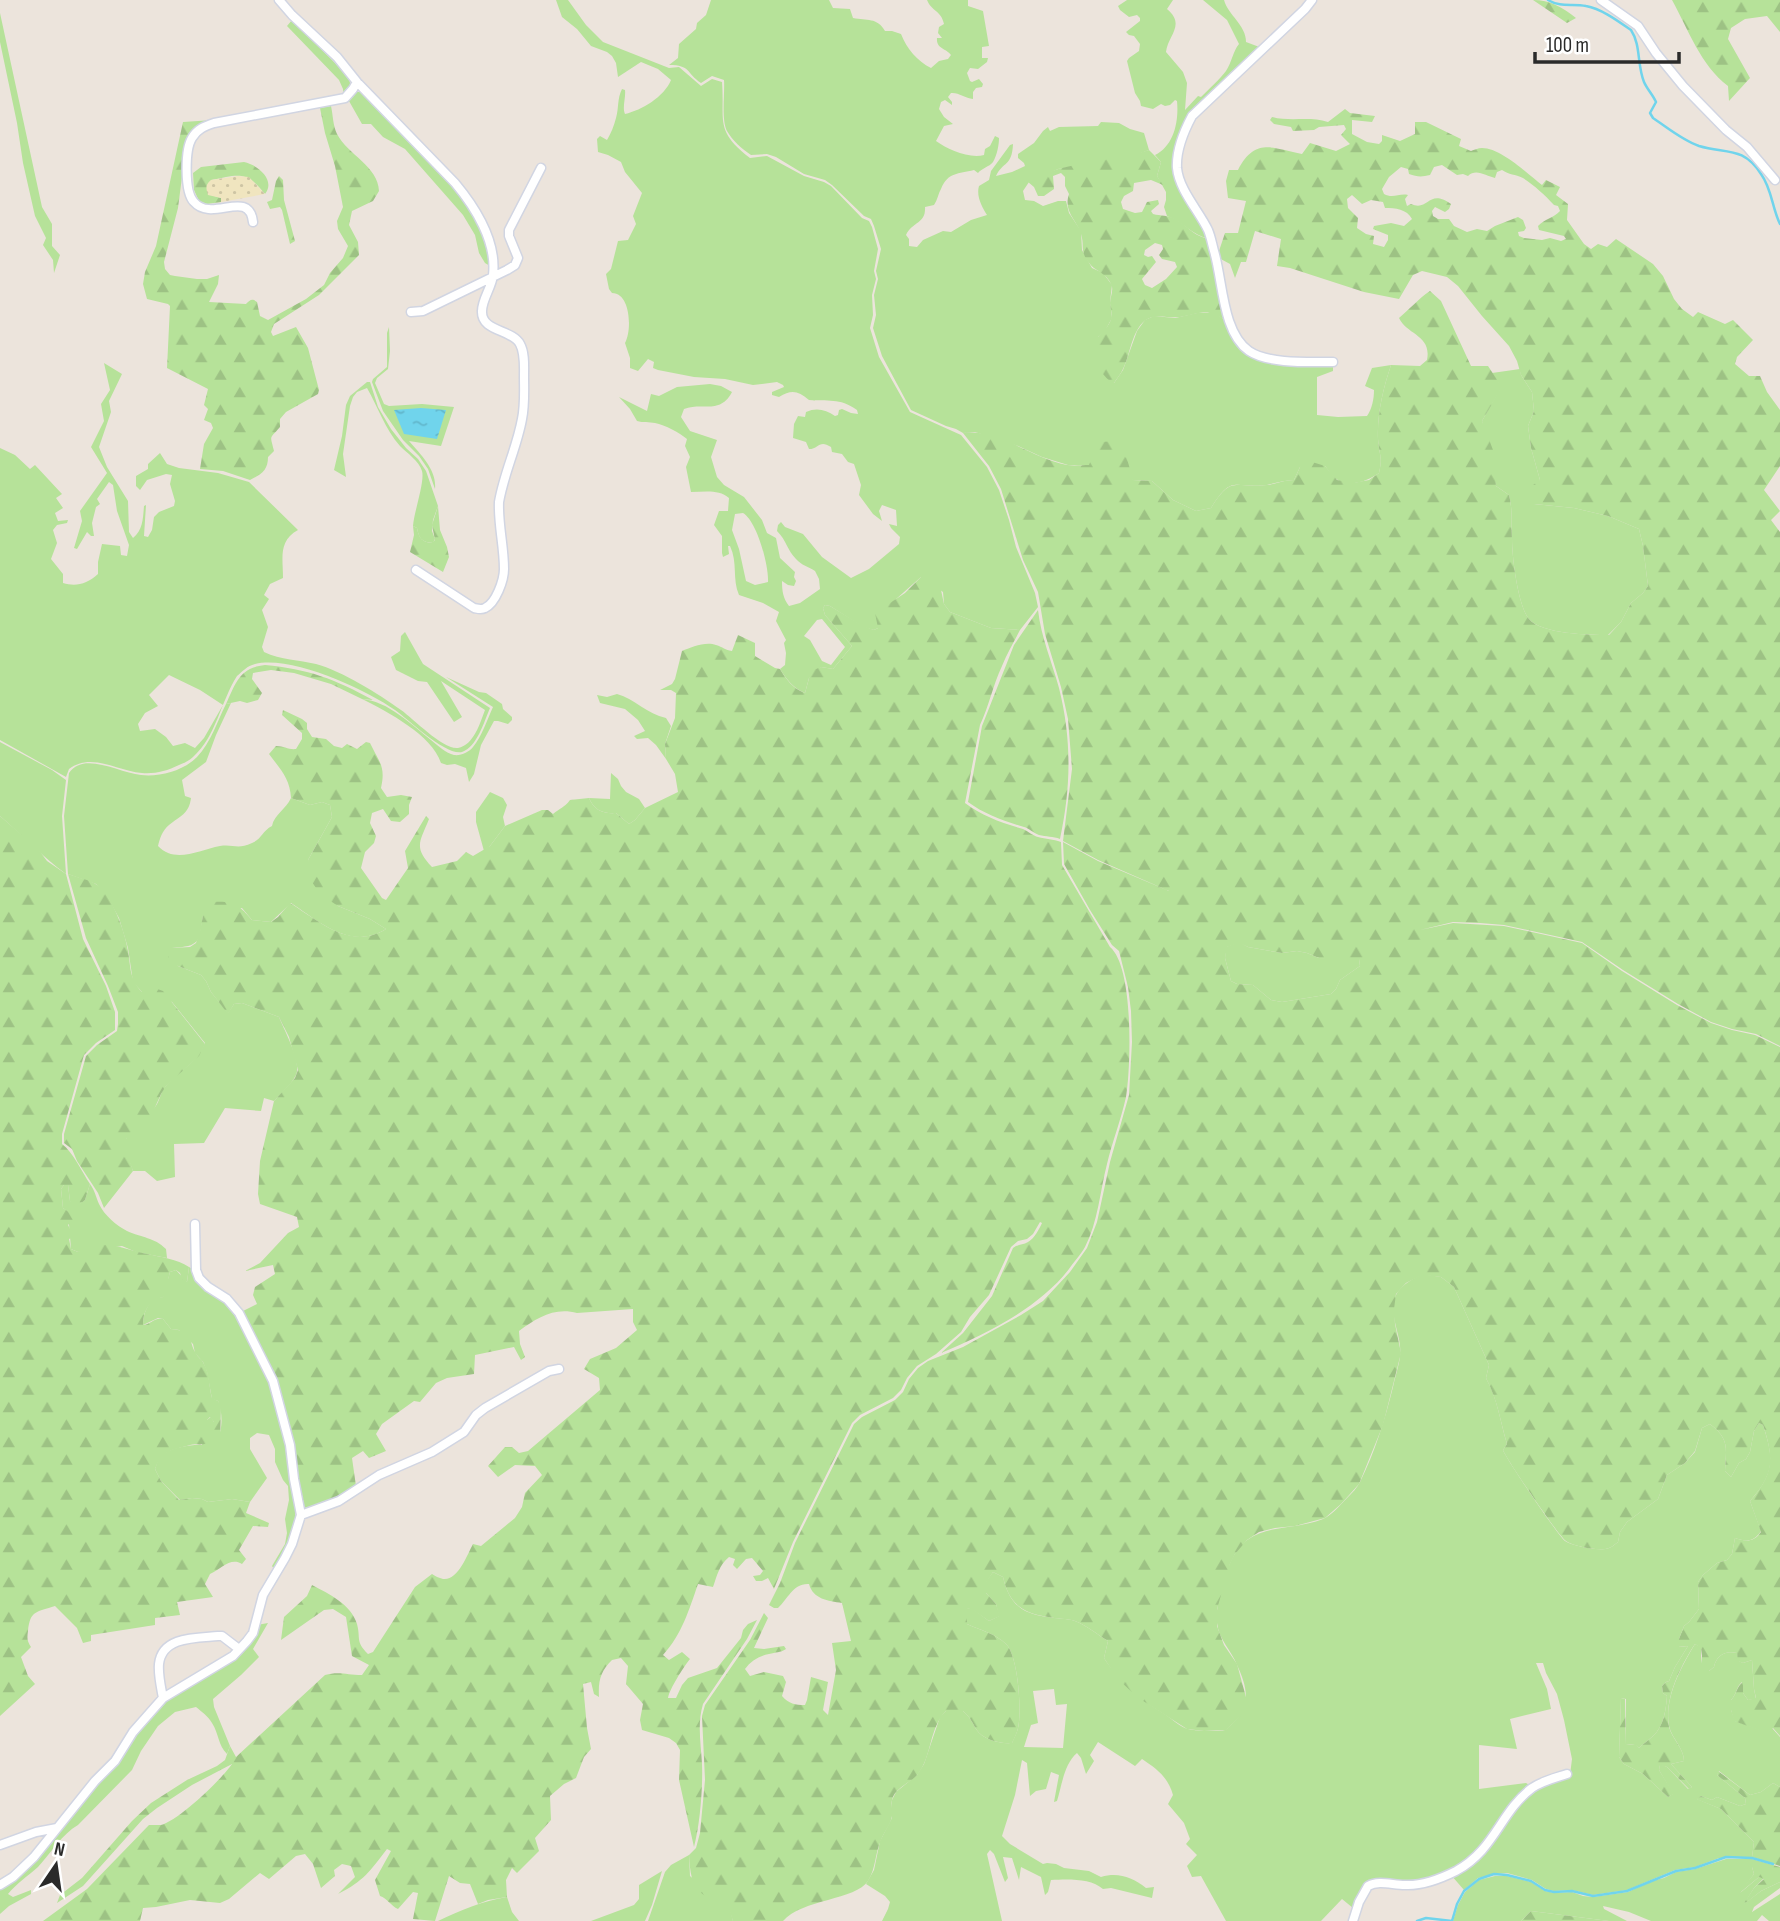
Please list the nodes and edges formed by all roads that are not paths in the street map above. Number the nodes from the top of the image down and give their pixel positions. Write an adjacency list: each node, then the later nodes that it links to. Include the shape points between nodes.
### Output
1 (279, 0): 4 (street)
2 (1311, 0): 10 (street, via 1192,116 1184,131 1177,170 1209,232 1235,336 1260,357)
3 (1601, 0): 6 (street, via 1639,26 1677,79)
4 (357, 82): 7 (street, via 345,98 214,123 195,133 188,148 187,188 192,201 212,210 247,207); 8 (street, via 467,198 488,241)
5 (541, 167): 8 (street, via 509,230 518,258 515,265)
6 (1775, 180)
7 (253, 222)
8 (493, 277): 9 (street, via 423,311); 11 (street, via 482,316 489,326 517,340 524,363 523,416 499,502 501,583 491,603 481,610)
9 (411, 312)
10 (1333, 362)
11 (416, 570)
12 (195, 1224): 14 (street, via 199,1278 239,1313 273,1381 290,1445)
13 (559, 1369): 14 (street, via 485,1408 464,1432 432,1452 379,1475 339,1501)
14 (301, 1515): 15 (street, via 285,1558 263,1595 253,1633)
15 (239, 1649): 16 (street); 16 (street, via 222,1636 173,1643 160,1661)
16 (163, 1698): 18 (street)
17 (1567, 1774): 21 (street, via 1526,1793 1483,1850 1458,1870 1415,1885 1368,1886)
18 (57, 1828): 19 (street); 20 (street, via 34,1857)
19 (0, 1845)
20 (0, 1885)
21 (1353, 1921)

